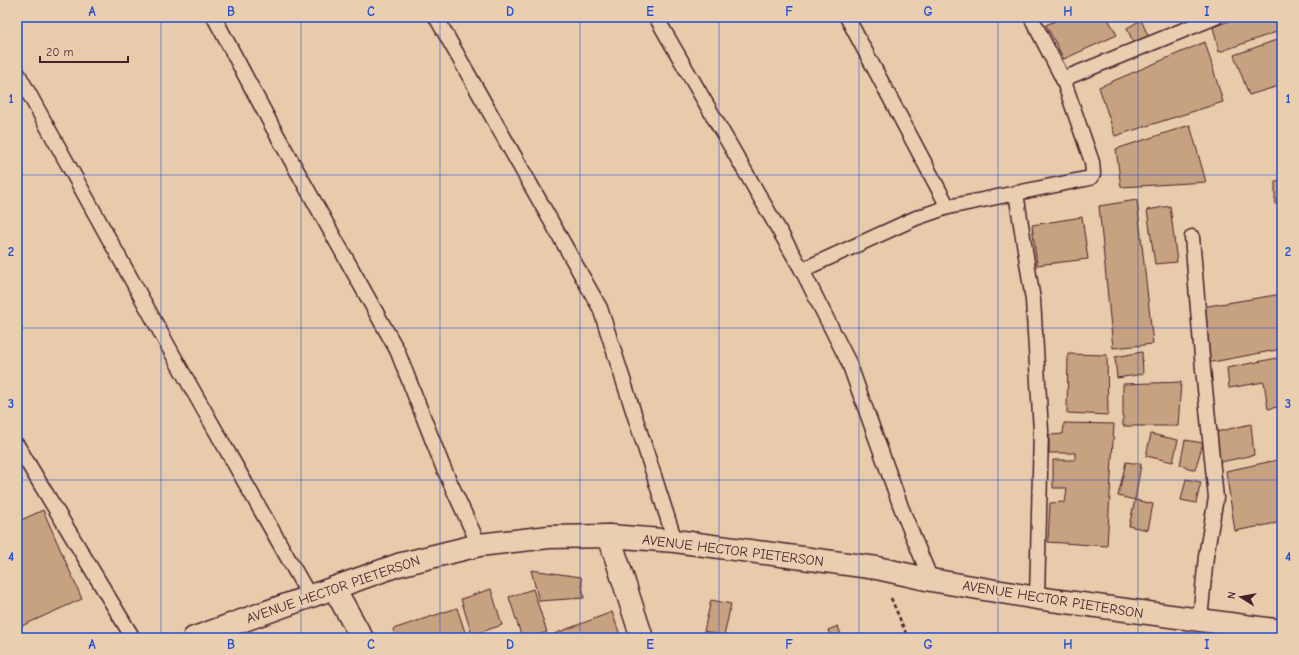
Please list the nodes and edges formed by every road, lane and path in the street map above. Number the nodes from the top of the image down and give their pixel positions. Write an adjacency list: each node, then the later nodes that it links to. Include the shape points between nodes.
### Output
1 (214, 17): 16 (lane, via 397,350 443,467)
2 (436, 17): 15 (lane, via 600,308)
3 (656, 17): 12 (lane)
4 (847, 17): 10 (lane)
5 (1031, 17): 8 (lane)
6 (1216, 17): 8 (lane)
7 (17, 72): 20 (lane)
8 (1063, 79): 9 (lane, via 1092,162 1093,174 1087,180)
9 (1016, 193): 10 (lane); 21 (lane, via 1033,300 1041,431)
10 (948, 207): 12 (lane, via 916,218)
11 (1192, 237): 22 (lane, via 1216,498 1206,556)
12 (802, 270): 18 (lane, via 850,363 901,507)
13 (17, 445): 24 (lane)
14 (609, 536): 15 (street, AVENUE HECTOR PIETERSON); 16 (street, AVENUE HECTOR PIETERSON, via 549,537); 27 (street)
15 (675, 540): 17 (street, AVENUE HECTOR PIETERSON)
16 (478, 545): 19 (street, AVENUE HECTOR PIETERSON, via 398,565)
17 (877, 568): 18 (street, AVENUE HECTOR PIETERSON); 28 (path)
18 (931, 580): 21 (street, AVENUE HECTOR PIETERSON)
19 (334, 588): 20 (street, AVENUE HECTOR PIETERSON); 26 (street)
20 (310, 597): 25 (street, AVENUE HECTOR PIETERSON)
21 (1037, 598): 22 (street, AVENUE HECTOR PIETERSON)
22 (1200, 620): 23 (street, AVENUE HECTOR PIETERSON)
23 (1282, 631)
24 (133, 638)
25 (194, 638)
26 (362, 638)
27 (642, 638)
28 (908, 638)

